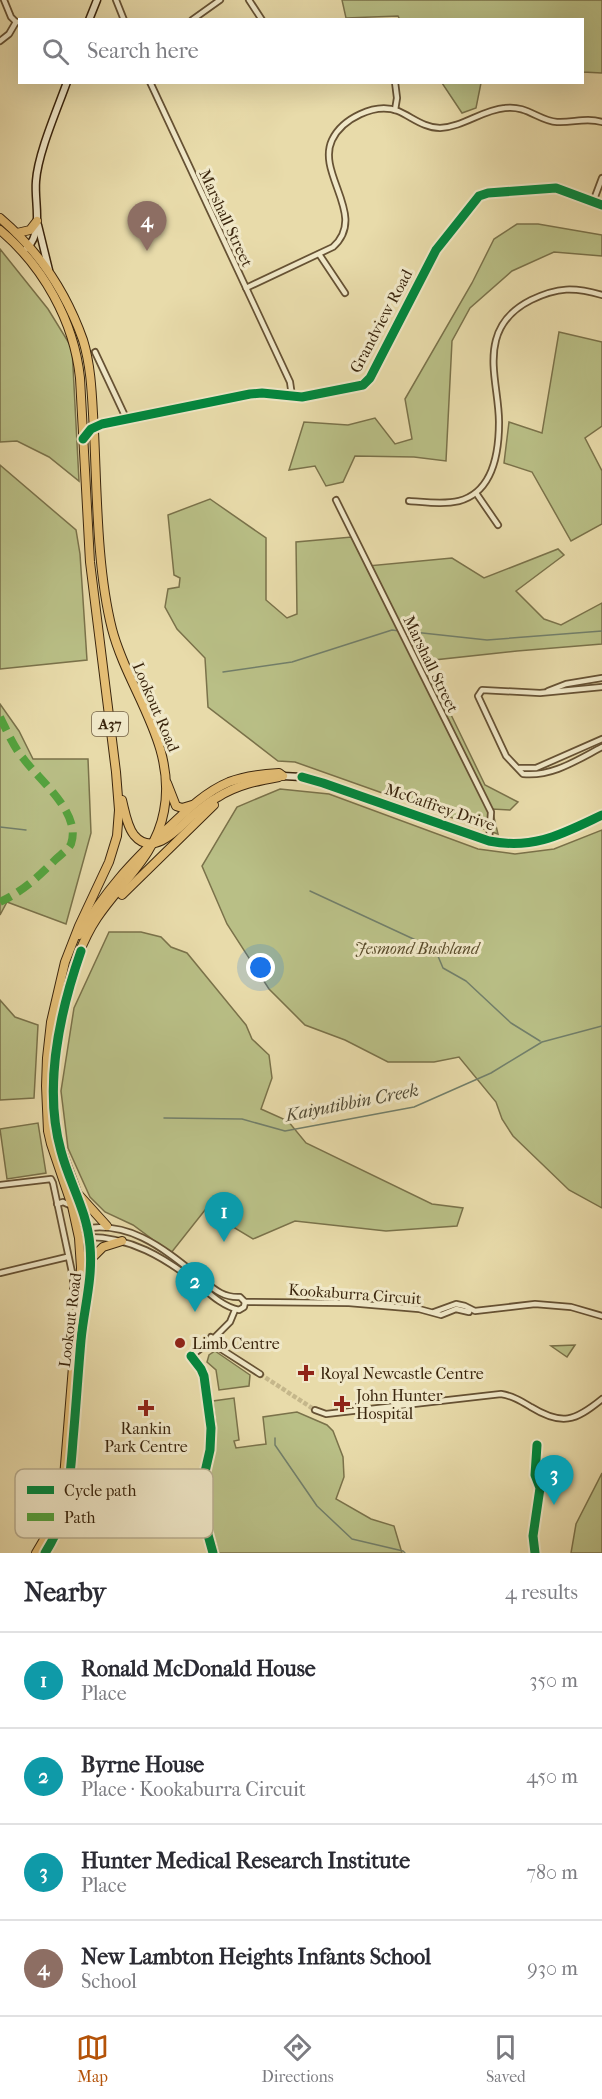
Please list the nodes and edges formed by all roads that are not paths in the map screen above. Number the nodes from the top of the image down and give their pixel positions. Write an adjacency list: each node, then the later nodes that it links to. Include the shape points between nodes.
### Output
1 (4, 0): 10 (street)
2 (97, 0): 6 (main road)
3 (116, 0): 7 (street)
4 (220, 0): 8 (street)
5 (249, 0): 9 (street)
6 (90, 18)
7 (123, 18)
8 (195, 18)
9 (261, 18)
10 (18, 22): 11 (street)
11 (0, 41)
12 (66, 84): 21 (main road, via 38,167)
13 (151, 84): 28 (street, Marshall Street)
14 (395, 84): 15 (street)
15 (395, 110): 16 (street, via 436,128 505,108 530,111 554,122); 26 (street, via 368,112 349,120 332,140 330,158 346,223 339,242)
16 (602, 122)
17 (602, 178): 18 (street)
18 (593, 201): 19 (street, Grandview Road); 32 (street, Grandview Road, via 556,188 479,196 436,250 365,384)
19 (602, 204)
20 (0, 218): 23 (highway, Lookout Road)
21 (37, 221): 23 (highway, via 30,230); 24 (main road); 27 (main road)
22 (0, 230): 25 (highway, A37)
23 (17, 233): 24 (highway, Lookout Road)
24 (30, 245): 25 (main road); 27 (highway, Lookout Road)
25 (23, 251): 35 (highway, Lookout Road / A37, via 49,288 72,339 80,371)
26 (320, 254): 28 (street); 29 (street)
27 (49, 271): 34 (highway, Lookout Road, via 83,341)
28 (246, 288): 32 (street, Marshall Street, via 290,382)
29 (345, 293)
30 (602, 295): 36 (street, via 575,289 551,292 517,308 504,323 496,340 494,360 499,421 496,450 491,472)
31 (95, 352): 33 (street)
32 (291, 396): 33 (street, Grandview Road, via 250,394)
33 (126, 418): 34 (street, Grandview Road)
34 (94, 427): 35 (street); 48 (highway, Lookout Road, via 108,609 122,661 161,746)
35 (83, 439): 46 (highway, Lookout Road / A37, via 90,562)
36 (476, 493): 38 (street, via 455,502); 39 (street)
37 (336, 500): 53 (street, Marshall Street, via 491,812)
38 (409, 501)
39 (498, 525)
40 (602, 678): 42 (street)
41 (602, 687): 42 (street)
42 (540, 693): 45 (street, via 482,690 478,696 506,756)
43 (602, 739): 45 (street, via 536,768)
44 (602, 747): 45 (street, via 548,774 524,774)
45 (519, 768)
46 (116, 772): 52 (highway); 56 (highway, Lookout Road / A37, via 119,810 115,845)
47 (283, 776): 49 (highway, via 279,773 241,778); 53 (main road, McCaffrey Drive, via 323,783); 54 (highway, via 232,789 203,807 165,840); 55 (highway, via 242,788 214,805)
48 (167, 781): 49 (highway, via 176,806 185,808); 51 (highway, Lookout Road)
49 (195, 803): 54 (highway)
50 (602, 816): 53 (main road, McCaffrey Drive, via 534,843)
51 (163, 817): 52 (highway, via 148,836 141,838); 54 (highway, Lookout Road)
52 (133, 833): 54 (highway, via 142,842)
53 (489, 841)
54 (153, 843): 55 (highway, Lookout Road); 56 (highway, via 102,898)
55 (105, 909): 59 (highway, Lookout Road, via 81,951 62,1017 53,1097 61,1154)
56 (69, 952): 58 (highway, Lookout Road / A37, via 51,1022 46,1086 51,1144)
57 (0, 1185): 60 (street, via 51,1179)
58 (69, 1192): 60 (street); 61 (highway, Lookout Road / A37)
59 (78, 1194): 62 (highway); 63 (highway, Lookout Road)
60 (57, 1201): 61 (street); 66 (street)
61 (72, 1206): 64 (highway, Lookout Road / A37)
62 (107, 1226): 63 (street); 70 (street, via 140,1236 221,1295)
63 (88, 1232): 64 (street); 64 (street); 65 (street); 67 (highway, Lookout Road)
64 (79, 1234): 78 (highway, Lookout Road / A37, via 81,1275)
65 (123, 1240): 67 (highway, via 103,1247); 72 (street, via 166,1260 212,1297)
66 (67, 1257): 68 (street); 69 (street)
67 (91, 1260): 79 (highway, Lookout Road)
68 (0, 1273)
69 (73, 1296)
70 (235, 1298): 71 (street, via 241,1297); 72 (street, via 231,1303)
71 (245, 1302): 72 (street, via 242,1309); 73 (street, Kookaburra Circuit, via 338,1302 419,1309 441,1315 458,1309 469,1312 467,1307 475,1311 535,1304 571,1307)
72 (234, 1309): 74 (street, via 230,1322)
73 (602, 1316)
74 (212, 1340): 75 (street); 80 (street, via 191,1356 204,1377 211,1428)
75 (260, 1374)
76 (602, 1399): 77 (street, via 569,1419 545,1415 513,1396 501,1394 327,1414)
77 (315, 1410)
78 (65, 1469)
79 (71, 1469)
80 (206, 1469)
81 (45, 1538): 84 (highway, Lookout Road / A37)
82 (53, 1538): 85 (highway, Lookout Road)
83 (209, 1538): 86 (street)
84 (36, 1553)
85 (45, 1553)
86 (213, 1553)

